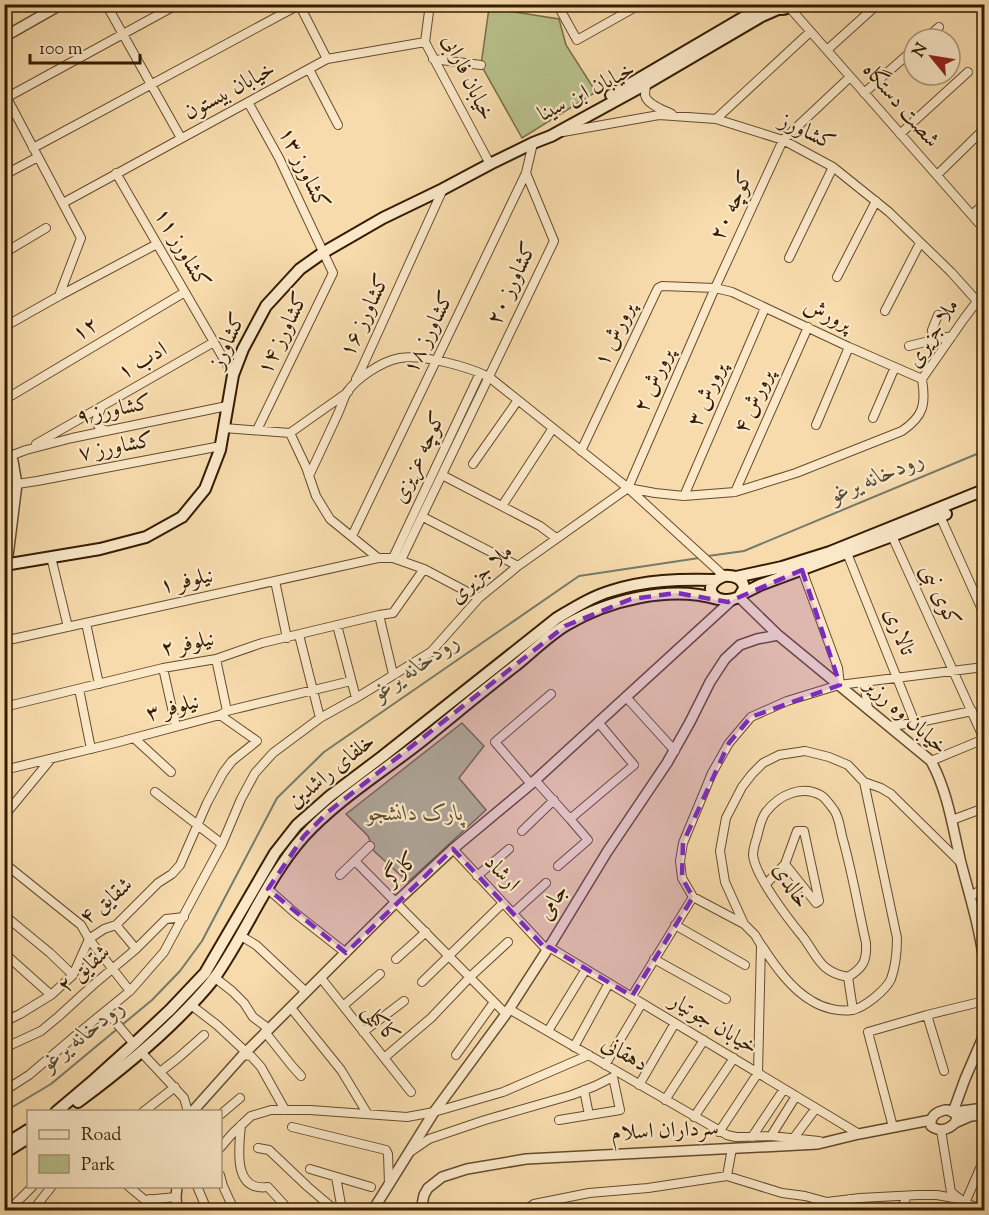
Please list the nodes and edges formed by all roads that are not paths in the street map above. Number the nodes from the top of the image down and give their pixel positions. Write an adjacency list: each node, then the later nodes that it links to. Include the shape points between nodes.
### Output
1 (62, 4): 13 (street)
2 (106, 4): 12 (street)
3 (178, 4): 12 (street)
4 (430, 4): 14 (street, خیابان فارابی)
5 (557, 4): 6 (street, via 576,40)
6 (641, 4)
7 (763, 4): 36 (main road, خیابان ابن سینا)
8 (878, 4): 15 (street)
9 (300, 5): 17 (street); 23 (street)
10 (783, 6): 11 (street, شصت دستگاه); 24 (main road, خیابان ابن سینا)
11 (810, 32): 15 (street, شصت دستگاه); 29 (street)
12 (123, 34): 23 (street); 26 (street)
13 (4, 37)
14 (425, 42): 16 (street, خیابان فارابی); 17 (street, خیابان بیستون)
15 (827, 50): 22 (street, شصت دستگاه)
16 (433, 58): 19 (street); 39 (street, خیابان فارابی)
17 (327, 59): 20 (street, خیابان بیستون)
18 (902, 60): 25 (street)
19 (481, 65)
20 (309, 69): 27 (street, خیابان بیستون); 30 (street)
21 (968, 72): 33 (street)
22 (850, 77): 25 (street, شصت دستگاه); 35 (street)
23 (151, 84): 34 (street); 37 (street)
24 (646, 84): 28 (street, via 646,98); 32 (main road, خیابان ابن سینا)
25 (864, 93): 33 (street, شصت دستگاه)
26 (5, 98): 37 (street)
27 (248, 102): 34 (street, خیابان بیستون); 54 (street, کشاورز ۱۳)
28 (676, 116): 29 (street, کشاورز); 32 (street, کشاورز, via 658,115)
29 (716, 119): 35 (street, کشاورز)
30 (338, 125)
31 (984, 129): 44 (street)
32 (556, 134): 36 (main road, خیابان ابن سینا)
33 (900, 134): 44 (street, شصت دستگاه)
34 (181, 138): 42 (street, خیابان بیستون)
35 (783, 140): 40 (street, کشاورز); 58 (street, کوچه ۲۰)
36 (536, 141): 39 (main road, کشاورز); 41 (street, کشاورز ۱۸)
37 (33, 148): 38 (street)
38 (38, 157): 43 (street); 47 (street)
39 (490, 164): 45 (main road, کشاورز)
40 (833, 167): 46 (street, کشاورز); 56 (street)
41 (526, 172): 74 (street, کشاورز ۱۸); 78 (street, کشاورز ۲۰, via 554,241)
42 (117, 173): 47 (street, خیابان بیستون); 53 (street, کشاورز ۱۱)
43 (4, 175)
44 (937, 175): 49 (street, شصت دستگاه)
45 (443, 189): 54 (main road, کشاورز); 80 (street, کشاورز ۱۶)
46 (876, 201): 52 (street, کشاورز); 57 (street)
47 (63, 203): 61 (street, via 81,238)
48 (984, 204): 49 (street)
49 (972, 215): 51 (street, شصت دستگاه)
50 (46, 228): 55 (street)
51 (984, 229)
52 (920, 243): 62 (street, کشاورز); 64 (street)
53 (157, 244): 59 (street, کشاورز ۱۱); 61 (street)
54 (324, 252): 77 (main road, کشاورز, via 300,268 266,306); 89 (street, کشاورز ۱۴, via 333,273)
55 (4, 253)
56 (789, 258)
57 (837, 277)
58 (716, 288): 63 (street, پرورش); 95 (street, پرورش ۱, via 658,288); 101 (street, پرورش ۲)
59 (185, 292): 71 (street, کشاورز ۱۱); 81 (street, ۱۲)
60 (984, 292): 62 (street, ملا جزیری)
61 (59, 296): 67 (street)
62 (977, 301): 65 (street, کشاورز); 69 (street, ملا جزیری)
63 (765, 308): 68 (street, پرورش); 104 (street, پرورش ۳)
64 (885, 311)
65 (984, 314)
66 (938, 315): 70 (street)
67 (4, 327)
68 (808, 327): 73 (street, پرورش); 103 (street, پرورش ۴)
69 (952, 336): 70 (street); 79 (street, ملا جزیری)
70 (933, 340): 72 (street)
71 (214, 342): 77 (street, کشاورز ۱۱); 84 (street, ادب ۱)
72 (909, 346)
73 (849, 347): 75 (street, پرورش); 86 (street)
74 (437, 361): 76 (street); 80 (street, via 400,358 365,374); 110 (street, کشاورز ۱۸)
75 (895, 367): 79 (street, پرورش); 85 (street)
76 (480, 373): 78 (street); 116 (street, کوچه عزیزی)
77 (233, 375): 83 (main road, کشاورز)
78 (489, 377): 82 (street); 98 (street, کشاورز ۲۰)
79 (922, 379): 103 (street, ملا جزیری, via 925,396 921,410 914,423 902,431 796,473)
80 (348, 392): 91 (street, کشاورز ۱۶); 99 (street)
81 (4, 400)
82 (518, 400): 88 (street); 97 (street)
83 (227, 406): 87 (main road, کشاورز); 90 (street, کشاورز ۹)
84 (101, 407): 90 (street, via 96,421); 94 (street, ادب ۱)
85 (873, 418)
86 (816, 425)
87 (224, 428): 89 (street); 93 (main road, کشاورز)
88 (553, 428): 95 (street); 106 (street)
89 (257, 430): 91 (street)
90 (106, 431): 94 (street, کشاورز ۹)
91 (290, 433): 99 (street)
92 (4, 446): 96 (street)
93 (221, 446): 100 (street, کشاورز ۷); 114 (main road, کشاورز, via 204,489 182,517 146,537)
94 (27, 450): 96 (street, کشاورز ۹)
95 (581, 451): 101 (street)
96 (10, 456): 100 (street)
97 (473, 464)
98 (442, 475): 106 (street); 109 (street, کشاورز ۲۰)
99 (309, 476): 110 (street, via 330,519)
100 (17, 484): 107 (street)
101 (628, 488): 104 (street, ملا جزیری); 112 (street, ملا جزیری); 122 (street, via 707,560)
102 (984, 490): 121 (main road, via 830,552)
103 (735, 492): 104 (street, ملا جزیری)
104 (684, 496)
105 (984, 498): 108 (main road)
106 (502, 506): 112 (street)
107 (9, 510): 117 (street)
108 (940, 516): 111 (main road); 127 (street)
109 (423, 517): 116 (street, کشاورز ۲۰); 118 (street)
110 (352, 536): 115 (street)
111 (892, 536): 113 (main road); 140 (street, کوی نبی)
112 (556, 538): 118 (street, ملا جزیری)
113 (847, 553): 120 (main road); 142 (street, تالاری)
114 (51, 557): 117 (main road, کشاورز); 131 (street)
115 (378, 558): 116 (street, نیلوفر ۱); 123 (street, نیلوفر ۱)
116 (397, 559): 119 (street)
117 (6, 564)
118 (518, 566): 125 (street, ملا جزیری)
119 (424, 569): 125 (street); 128 (street, نیلوفر ۲, via 393,613)
120 (802, 570): 124 (main road); 146 (street, via 838,668)
121 (736, 577): 122 (main road); 124 (main road, via 744,586)
122 (720, 578): 126 (main road, via 711,590); 255 (main road, خلفای راشدین, via 644,583 609,591 581,604 557,618 330,795 297,825 275,853 205,973)
123 (274, 581): 129 (street, نیلوفر ۱); 135 (street)
124 (738, 597): 126 (main road); 132 (street, کارگر); 134 (street, خیابان وه رزیر)
125 (479, 598): 141 (street, ملا جزیری, via 431,652)
126 (718, 599): 132 (street); 193 (main road, via 677,594 631,599 565,626 328,812 304,836)
127 (984, 614)
128 (379, 615): 130 (street, نیلوفر ۲); 141 (street)
129 (86, 623): 131 (street, نیلوفر ۱); 145 (street)
130 (337, 625): 133 (street, نیلوفر ۲); 143 (street)
131 (68, 627): 136 (street, نیلوفر ۱)
132 (702, 627): 150 (street, کارگر)
133 (299, 635): 135 (street, نیلوفر ۲); 148 (street)
134 (778, 635): 146 (street, خیابان وه رزیر); 164 (street, جامی, via 740,645 725,659)
135 (287, 638): 137 (street, نیلوفر ۲)
136 (4, 642)
137 (216, 659): 139 (street, نیلوفر ۲); 155 (street)
138 (984, 666): 140 (street)
139 (163, 668): 145 (street, نیلوفر ۲); 159 (street)
140 (954, 670): 142 (street); 154 (street, کوی نبی)
141 (393, 674): 151 (street, ملا جزیری)
142 (896, 678): 144 (street); 158 (street, تالاری)
143 (351, 681): 148 (street, نیلوفر ۳); 151 (street)
144 (864, 682): 146 (street); 153 (street)
145 (99, 684): 147 (street, نیلوفر ۲)
146 (839, 685): 153 (street, خیابان وه رزیر); 194 (street, via 751,717 729,743 683,843 682,878)
147 (79, 689): 152 (street, نیلوفر ۲); 163 (street)
148 (313, 691): 155 (street, نیلوفر ۳); 156 (street)
149 (551, 694): 169 (street, via 495,742)
150 (626, 697): 157 (street, کارگر); 164 (street)
151 (356, 698): 156 (street, ملا جزیری)
152 (4, 707)
153 (868, 709): 160 (street, خیابان وه رزیر)
154 (972, 711): 158 (street); 162 (street, کوی نبی)
155 (223, 713): 159 (street, نیلوفر ۳); 177 (street, شقایق ۴, via 257,741 223,773)
156 (320, 718): 179 (street, ملا جزیری, via 273,753 255,773)
157 (598, 722): 169 (street, کارگر); 175 (street, via 634,765)
158 (915, 723): 160 (street)
159 (176, 726): 161 (street, نیلوفر ۳)
160 (889, 726): 166 (street, خیابان وه رزیر)
161 (134, 738): 163 (street, نیلوفر ۳); 168 (street)
162 (984, 739): 166 (street)
163 (91, 749): 165 (street, نیلوفر ۳)
164 (675, 750): 210 (street, جامی)
165 (51, 759): 167 (street, نیلوفر ۳); 174 (street)
166 (931, 761): 176 (street, خیابان وه رزیر)
167 (4, 770)
168 (171, 772)
169 (533, 782): 172 (street); 181 (street, کارگر)
170 (864, 782): 186 (street, via 891,794); 201 (street, via 848,765 805,751 779,755 752,774 726,818 720,851 725,882); 241 (street, via 897,938 897,958 890,981 879,994)
171 (155, 792): 177 (street)
172 (554, 800): 175 (street); 178 (street)
173 (984, 808): 176 (street)
174 (4, 816)
175 (570, 819): 187 (street, via 588,840)
176 (952, 820): 186 (street, خیابان وه رزیر)
177 (198, 825): 179 (street); 202 (street, شقایق ۴, via 180,865)
178 (522, 831)
179 (222, 844): 200 (street, ملا جزیری)
180 (370, 846): 183 (street)
181 (453, 849): 189 (street, ارشاد); 196 (street, کارگر)
182 (509, 849): 189 (street)
183 (355, 861): 188 (street); 196 (street, دهقانی)
184 (4, 863): 206 (street, via 81,925)
185 (785, 864): 185 (street, via 797,831 804,831 819,901 816,903); 191 (street)
186 (962, 864): 195 (street, خیابان وه رزیر)
187 (558, 866)
188 (340, 875)
189 (477, 876): 197 (street, ارشاد)
190 (546, 883): 198 (street)
191 (766, 884): 224 (street, خالدی, via 820,963 828,971); 224 (street, خالدی, via 753,855 765,813 793,791 823,796 836,812 866,943 864,962)
192 (984, 888): 195 (street)
193 (268, 889): 205 (main road); 212 (street)
194 (693, 897): 201 (street); 203 (street)
195 (971, 897): 208 (street, خیابان وه رزیر)
196 (396, 902): 204 (street, دهقانی); 212 (street, کارگر)
197 (503, 903): 198 (street, ارشاد); 214 (street)
198 (513, 914): 210 (street, ارشاد)
199 (4, 915): 222 (street)
200 (184, 916): 211 (street, شقایق ۲, via 166,919); 229 (street, ملا جزیری, via 165,952)
201 (744, 924): 209 (street)
202 (116, 925): 206 (street, شقایق ۴); 211 (street)
203 (675, 925): 216 (street); 218 (street)
204 (426, 932): 214 (street, دهقانی); 215 (street)
205 (241, 936): 225 (main road); 230 (street)
206 (89, 939): 220 (street); 222 (street, شقایق ۴)
207 (508, 942): 223 (street)
208 (983, 943): 217 (street, خیابان وه رزیر)
209 (761, 945): 241 (street, via 777,969 811,1001 825,1008); 264 (street)
210 (548, 948): 219 (street, خیابان جوتیار); 243 (street, جامی)
211 (136, 949): 220 (street, شقایق ۲)
212 (346, 953): 226 (street, کارگر)
213 (5, 955): 231 (street)
214 (448, 955): 223 (street, دهقانی); 227 (street)
215 (396, 959)
216 (654, 959): 232 (street); 233 (street)
217 (984, 963)
218 (745, 964)
219 (586, 969): 228 (street, خیابان جوتیار); 248 (street)
220 (113, 970): 229 (street); 254 (street, شقایق ۲, via 41,1031)
221 (380, 974): 239 (street)
222 (73, 975): 231 (street, شقایق ۴)
223 (470, 977): 236 (street, دهقانی); 260 (street)
224 (848, 977): 241 (street)
225 (214, 978): 238 (main road); 247 (street, via 244,1003)
226 (321, 978): 230 (street, کارگر); 239 (street, کاکیلی)
227 (422, 982)
228 (609, 983): 232 (street, خیابان جوتیار); 253 (street)
229 (130, 991): 242 (street, ملا جزیری)
230 (306, 992): 240 (street, کارگر)
231 (51, 995): 245 (street, شقایق ۴)
232 (632, 996): 237 (street, خیابان جوتیار)
233 (726, 999)
234 (404, 1001): 249 (street)
235 (984, 1001): 244 (street)
236 (494, 1002): 243 (street, دهقانی); 257 (street)
237 (642, 1003): 246 (street, خیابان جوتیار); 261 (street)
238 (191, 1005): 255 (main road); 256 (street)
239 (343, 1006): 249 (street, کاکیلی)
240 (291, 1008): 247 (street, کارگر); 286 (street, via 340,1070)
241 (853, 1010)
242 (106, 1011): 255 (street); 271 (street, ملا جزیری)
243 (508, 1011): 248 (street, دهقانی); 287 (street, جامی)
244 (927, 1015): 262 (street); 296 (street, via 868,1032)
245 (4, 1022)
246 (675, 1023): 252 (street, خیابان جوتیار); 267 (street)
247 (267, 1031): 256 (street, کارگر); 266 (street)
248 (548, 1031): 253 (street, دهقانی)
249 (363, 1032): 260 (street, کاکیلی)
250 (204, 1035): 263 (street)
251 (984, 1038): 284 (street)
252 (704, 1040): 259 (street, خیابان جوتیار); 275 (street)
253 (574, 1047): 258 (street, دهقانی)
254 (4, 1048)
255 (137, 1048): 263 (street); 278 (main road, خلفای راشدین); 279 (main road)
256 (244, 1053): 282 (street, کارگر); 283 (street, via 261,1067)
257 (456, 1055)
258 (589, 1056): 261 (street, دهقانی); 287 (street, via 503,1092)
259 (734, 1058): 264 (street, خیابان جوتیار); 290 (street)
260 (384, 1059): 272 (street, کاکیلی)
261 (605, 1065): 265 (street, دهقانی)
262 (944, 1071)
263 (160, 1072): 268 (street)
264 (758, 1073): 269 (street, خیابان جوتیار); 299 (street)
265 (616, 1075): 267 (street, دهقانی); 270 (street); 288 (street, via 620,1110)
266 (302, 1076)
267 (639, 1084): 275 (street, دهقانی)
268 (175, 1087): 280 (street); 281 (street)
269 (784, 1089): 273 (street, خیابان جوتیار); 302 (street)
270 (584, 1090): 288 (street); 310 (street, via 429,1139)
271 (4, 1091)
272 (411, 1092)
273 (796, 1096): 276 (street, خیابان جوتیار); 301 (street)
274 (240, 1098): 285 (street)
275 (665, 1100): 290 (street, دهقانی)
276 (816, 1108): 300 (street, خیابان جوتیار); 304 (street)
277 (984, 1108): 284 (street)
278 (58, 1110)
279 (67, 1110)
280 (146, 1110)
281 (191, 1110)
282 (193, 1110)
283 (285, 1110): 286 (street); 294 (street, via 251,1116)
284 (952, 1111): 292 (street, via 940,1111); 293 (street, via 957,1117)
285 (222, 1113)
286 (367, 1113): 287 (street)
287 (434, 1113): 310 (street, جامی)
288 (589, 1115): 291 (street)
289 (984, 1115): 293 (street)
290 (694, 1117): 299 (street, دهقانی)
291 (559, 1120)
292 (930, 1120): 296 (street, سرداران اسلام); 297 (street, via 931,1126)
293 (955, 1123): 297 (street)
294 (241, 1125): 307 (street); 338 (street, via 238,1144 244,1176 254,1185 268,1187)
295 (292, 1127): 318 (street, via 386,1150)
296 (892, 1127): 300 (street, سرداران اسلام)
297 (940, 1130): 316 (street)
298 (27, 1131): 306 (main road)
299 (719, 1132): 302 (street)
300 (859, 1134): 305 (street, سرداران اسلام)
301 (771, 1136): 302 (street); 304 (street)
302 (752, 1137)
303 (27, 1138): 311 (main road)
304 (793, 1139): 305 (street)
305 (830, 1141): 309 (street, سرداران اسلام)
306 (4, 1144)
307 (222, 1146)
308 (258, 1148): 339 (street, via 269,1150)
309 (732, 1148): 314 (street); 342 (street, سرداران اسلام, via 526,1159 467,1169 434,1183 424,1195)
310 (409, 1153): 318 (street, جامی)
311 (4, 1154)
312 (984, 1159): 330 (street)
313 (310, 1169): 315 (street)
314 (727, 1176): 329 (street, via 827,1202); 343 (street, via 589,1193 534,1203)
315 (336, 1177): 319 (street); 340 (street)
316 (950, 1179): 325 (street); 330 (street, via 951,1192)
317 (222, 1182): 337 (street)
318 (388, 1186): 341 (street, جامی)
319 (371, 1187)
320 (31, 1188): 332 (street)
321 (50, 1188): 331 (street)
322 (133, 1188): 328 (street, via 145,1200)
323 (177, 1188): 327 (street)
324 (197, 1188): 336 (street)
325 (931, 1195): 326 (street); 330 (street)
326 (907, 1196): 329 (street); 345 (street)
327 (176, 1197): 328 (street); 335 (street)
328 (150, 1199): 334 (street)
329 (850, 1199): 344 (street)
330 (962, 1204): 346 (street)
331 (35, 1208): 333 (street)
332 (9, 1210)
333 (48, 1210)
334 (151, 1210)
335 (177, 1210)
336 (207, 1210)
337 (234, 1210)
338 (289, 1210)
339 (335, 1210)
340 (342, 1210)
341 (373, 1210)
342 (420, 1210)
343 (525, 1210)
344 (844, 1210)
345 (901, 1210)
346 (984, 1210)

